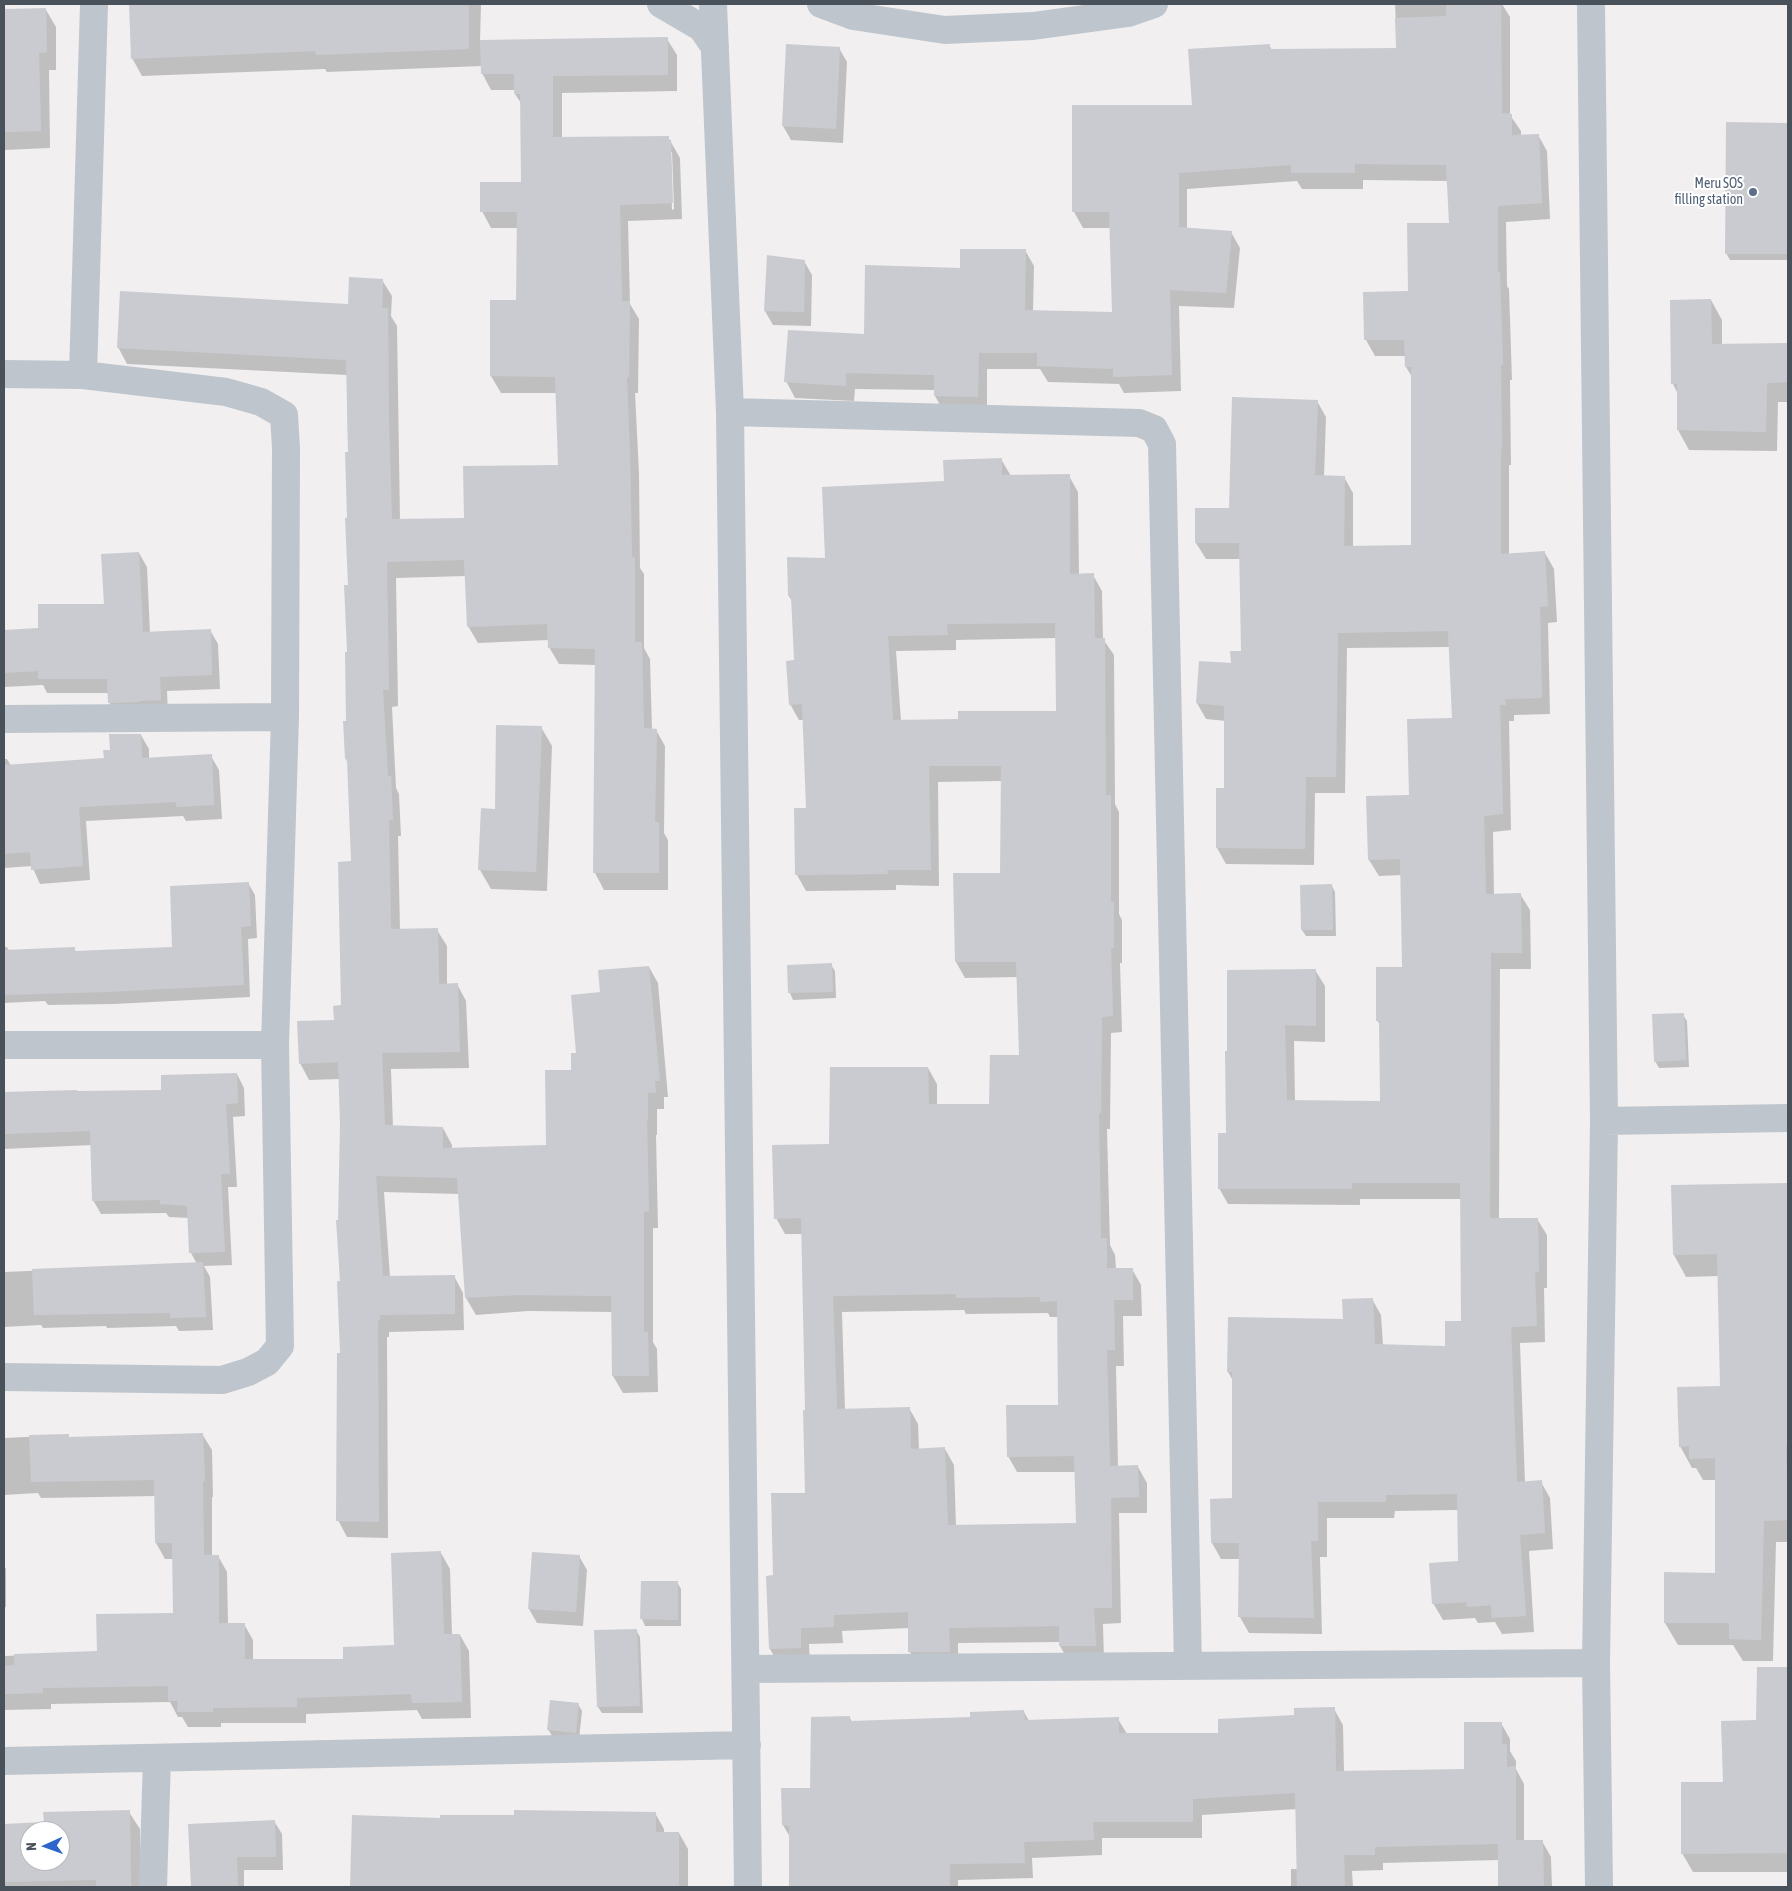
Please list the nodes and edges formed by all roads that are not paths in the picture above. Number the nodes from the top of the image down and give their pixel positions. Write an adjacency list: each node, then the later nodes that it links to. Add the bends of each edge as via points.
1 (94, 4): 9 (street)
2 (661, 4): 7 (street, via 702,28)
3 (713, 4): 7 (street)
4 (821, 4): 5 (street, via 853,16 944,30 1033,26 1128,13)
5 (1154, 4)
6 (1591, 4): 16 (street)
7 (716, 47): 10 (street)
8 (4, 374): 9 (street)
9 (84, 376): 11 (street, via 226,392 261,402 284,415)
10 (730, 412): 19 (street, via 1139,422 1154,429 1162,444); 20 (street)
11 (285, 718): 12 (street); 14 (street)
12 (4, 719)
13 (4, 1045): 14 (street)
14 (276, 1045): 17 (street, via 280,1346 267,1362 222,1380)
15 (1788, 1118): 16 (street)
16 (1604, 1121): 18 (street)
17 (4, 1377)
18 (1596, 1663): 19 (street); 26 (street)
19 (1188, 1665): 20 (street)
20 (747, 1669): 21 (street)
21 (747, 1745): 22 (street); 25 (street)
22 (157, 1758): 23 (street); 24 (street)
23 (4, 1761)
24 (153, 1887)
25 (748, 1887)
26 (1599, 1887)

